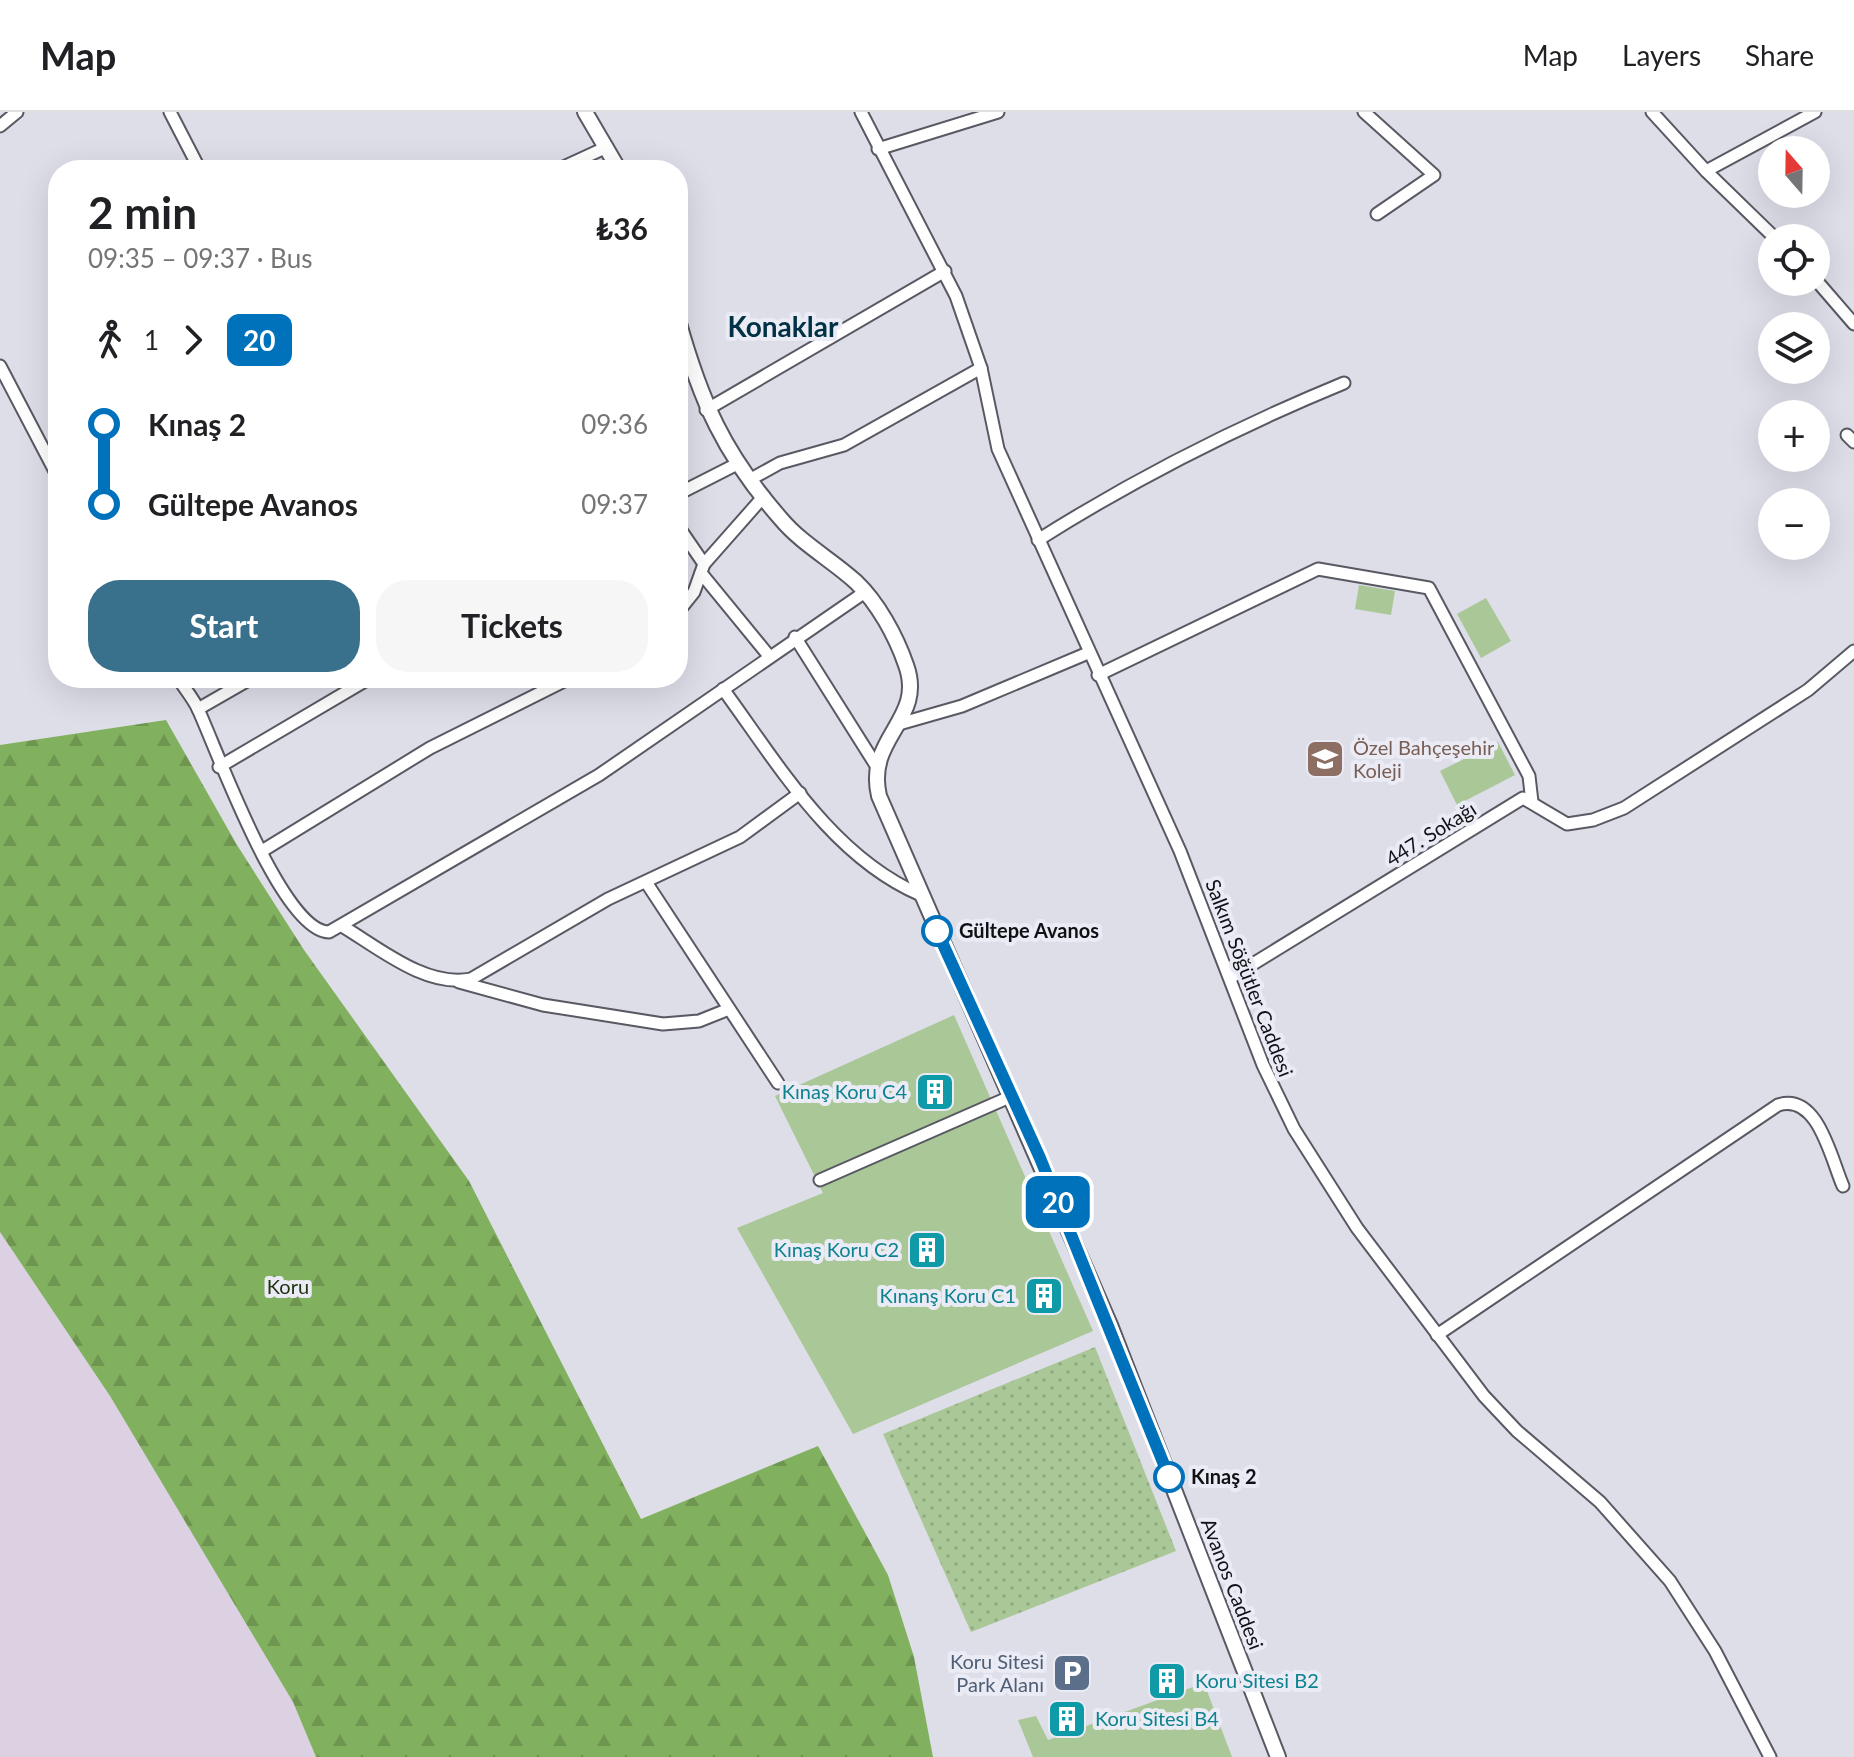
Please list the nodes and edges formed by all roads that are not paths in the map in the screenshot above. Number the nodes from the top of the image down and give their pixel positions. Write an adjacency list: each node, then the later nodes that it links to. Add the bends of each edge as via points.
1 (17, 112): 9 (street)
2 (170, 112): 12 (street)
3 (585, 112): 10 (street)
4 (861, 112): 11 (street, Salkım Söğütler Caddesi)
5 (998, 112): 11 (street)
6 (1364, 112): 16 (street, via 1434,175)
7 (1652, 112): 15 (street)
8 (1815, 112): 15 (street)
9 (0, 126)
10 (607, 147): 13 (street); 14 (street)
11 (878, 149): 18 (street, Salkım Söğütler Caddesi)
12 (195, 160)
13 (579, 160)
14 (614, 160)
15 (1706, 171): 17 (street)
16 (1377, 214)
17 (1761, 224)
18 (945, 271): 23 (street, Salkım Söğütler Caddesi); 25 (street)
19 (1830, 296): 20 (street)
20 (1854, 324)
21 (688, 352): 25 (street)
22 (0, 366): 26 (street)
23 (981, 368): 28 (street, via 844,445 780,463); 31 (street, Salkım Söğütler Caddesi, via 998,449)
24 (1344, 383): 31 (street, via 1189,452)
25 (706, 410): 27 (street)
26 (48, 458)
27 (739, 463): 28 (street); 29 (street)
28 (751, 479): 30 (street)
29 (688, 489)
30 (764, 496): 33 (street); 34 (street, via 781,519)
31 (1038, 540): 38 (street, Salkım Söğütler Caddesi)
32 (688, 544): 33 (street)
33 (702, 568): 35 (street); 39 (street)
34 (865, 592): 36 (street); 47 (street, via 909,674 909,696)
35 (688, 600)
36 (795, 637): 39 (street); 49 (street)
37 (1854, 651): 51 (street, via 1808,690 1624,808 1567,824)
38 (1088, 653): 40 (street, Salkım Söğütler Caddesi); 47 (street, via 962,706)
39 (769, 656): 45 (street)
40 (1098, 675): 51 (street, via 1318,569 1429,588 1529,776); 56 (street, Salkım Söğütler Caddesi, via 1180,851)
41 (184, 688): 46 (street)
42 (235, 688): 46 (street)
43 (353, 688): 48 (street)
44 (550, 688): 52 (street, via 430,748)
45 (723, 689): 50 (street); 55 (street, via 587,783)
46 (198, 709): 48 (street)
47 (899, 724): 49 (street, via 886,740)
48 (219, 767): 52 (street)
49 (877, 767): 54 (street, Avanos Caddesi, via 879,796)
50 (800, 793): 53 (street, via 740,837); 54 (street, via 863,864)
51 (1532, 802): 56 (street, 447. Sokağı, via 1523,798)
52 (262, 851): 55 (street, via 284,894 309,926 323,932)
53 (646, 882): 57 (street, via 480,976); 58 (street)
54 (921, 895): 60 (street, Avanos Caddesi)
55 (342, 926): 57 (street, via 412,968)
56 (1230, 978): 63 (street, Salkım Söğütler Caddesi, via 1294,1129 1357,1228)
57 (454, 981): 58 (street, via 543,1005 663,1024 699,1021)
58 (729, 1009): 59 (street)
59 (778, 1083)
60 (1012, 1096): 61 (street); 64 (street, Avanos Caddesi, via 1110,1325)
61 (820, 1180)
62 (1843, 1186): 63 (street, via 1812,1113 1797,1104 1778,1105)
63 (1437, 1335): 65 (street, Salkım Söğütler Caddesi, via 1500,1414 1600,1502 1646,1551 1704,1631)
64 (1278, 1757)
65 (1770, 1757)

